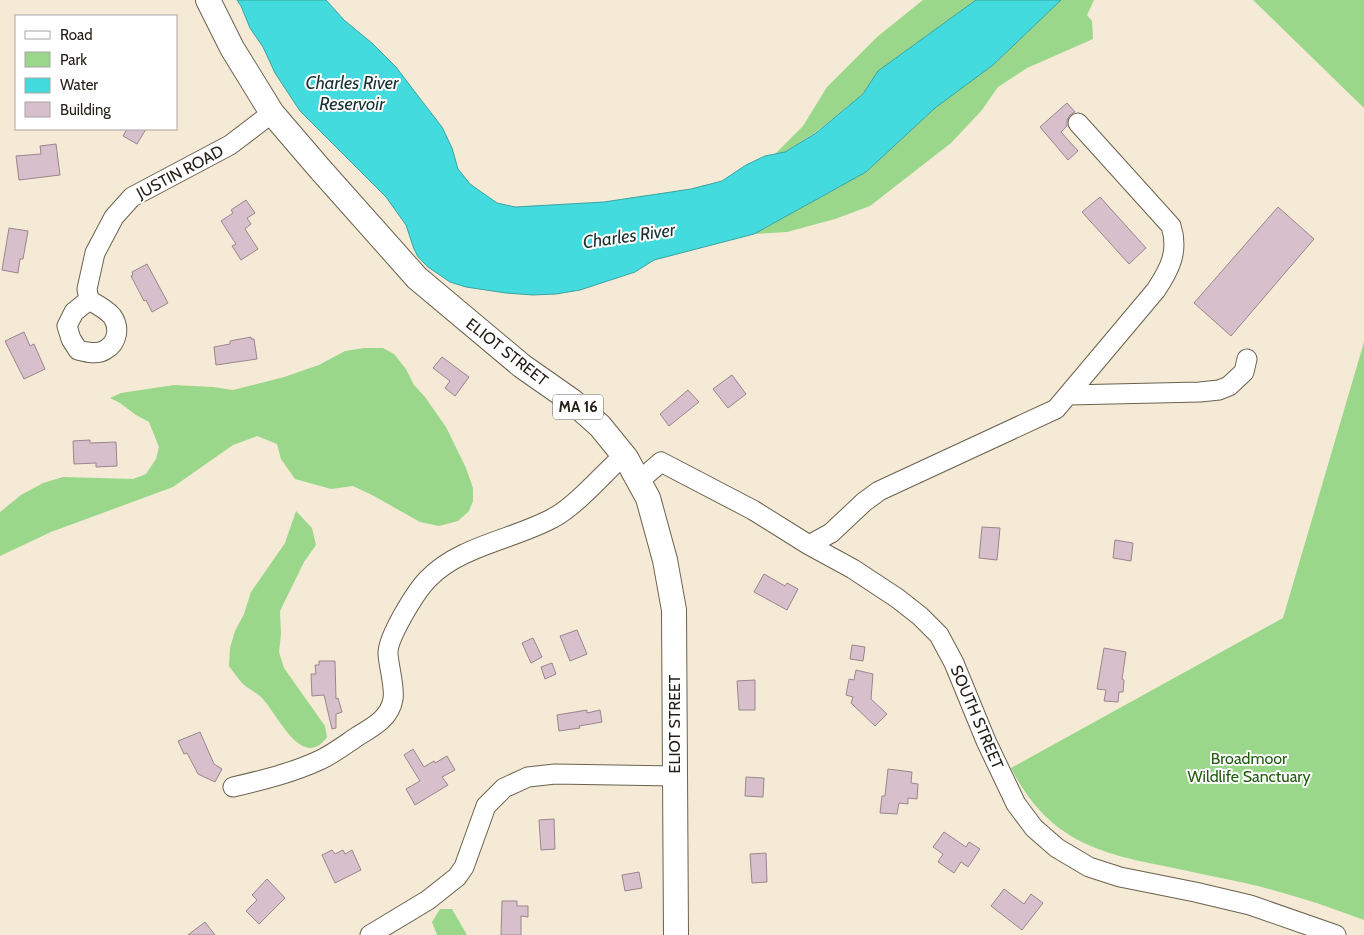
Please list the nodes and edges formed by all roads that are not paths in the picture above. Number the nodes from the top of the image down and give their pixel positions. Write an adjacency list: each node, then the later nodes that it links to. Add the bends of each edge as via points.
1 (208, 0): 2 (main road, ELIOT STREET / MA 16, via 232,48)
2 (272, 113): 4 (street, JUSTIN ROAD, via 230,145 132,197 114,217 95,253 87,289); 7 (main road, ELIOT STREET / MA 16, via 418,278 522,366 572,401 600,426)
3 (1078, 123): 6 (street, via 1171,226 1176,239 1167,274 1156,290)
4 (89, 300)
5 (1247, 359): 6 (street, via 1244,372 1229,386 1219,390)
6 (1068, 395): 9 (street, via 1056,409 879,491 831,533)
7 (624, 455): 8 (main road, ELIOT STREET / MA 16); 11 (street, via 554,518 467,553 428,578 392,637 388,652 394,698 390,710 380,722 321,760 275,777)
8 (639, 482): 9 (street, SOUTH STREET, via 662,462 753,510); 10 (main road, ELIOT STREET / MA 16, via 648,498 674,610)
9 (809, 545): 14 (street, SOUTH STREET, via 897,598 939,635 1016,804 1034,828 1057,848 1089,867 1120,877 1250,905)
10 (674, 776): 12 (street, via 554,774 528,777 504,788 486,806 464,867 457,877 428,900); 13 (main road, ELIOT STREET / MA 16)
11 (233, 787)
12 (370, 935)
13 (676, 935)
14 (1336, 935)

